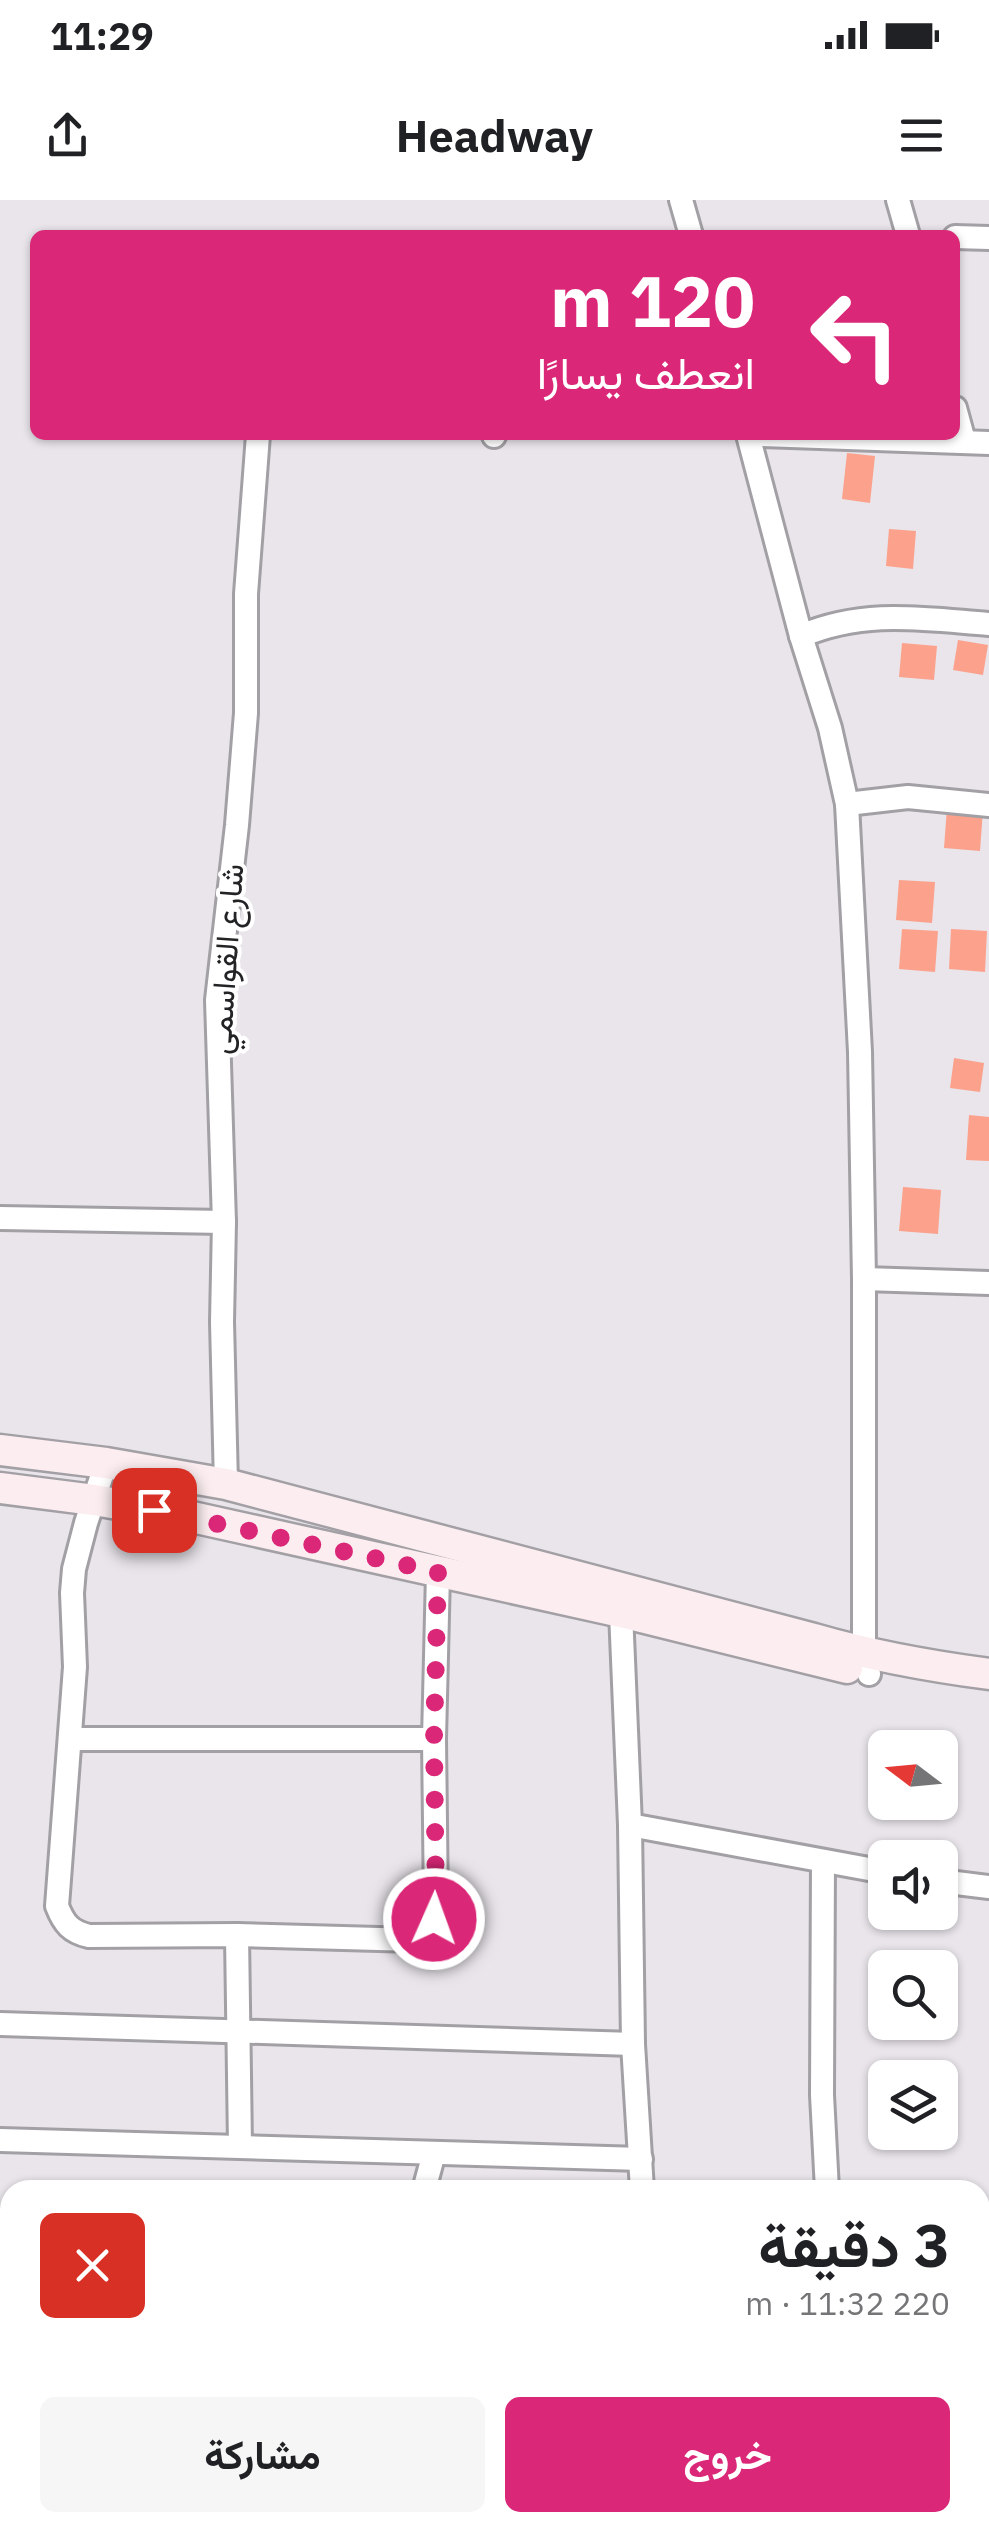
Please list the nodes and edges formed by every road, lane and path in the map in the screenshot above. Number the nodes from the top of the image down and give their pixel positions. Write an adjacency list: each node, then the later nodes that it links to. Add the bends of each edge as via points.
1 (681, 200): 3 (street)
2 (898, 200): 4 (street)
3 (690, 230)
4 (907, 230)
5 (960, 236): 6 (street)
6 (989, 238)
7 (960, 426): 11 (street)
8 (258, 440): 18 (street, شارع القواسمي, via 246,594 246,713 217,1000)
9 (749, 440): 14 (street)
10 (930, 440): 11 (street)
11 (964, 441): 12 (street)
12 (989, 443)
13 (989, 624): 14 (street, via 851,620)
14 (801, 636): 15 (street)
15 (847, 804): 16 (street, via 908,798); 19 (street)
16 (989, 805)
17 (0, 1218): 18 (street)
18 (224, 1222): 23 (street, شارع القواسمي)
19 (864, 1280): 20 (street); 30 (street)
20 (989, 1283)
21 (0, 1450): 22 (main road)
22 (106, 1463): 23 (main road); 25 (street)
23 (226, 1484): 26 (main road)
24 (0, 1488): 25 (main road)
25 (94, 1500): 27 (main road); 33 (street, via 72,1593)
26 (375, 1525): 27 (main road); 30 (main road, via 796,1634)
27 (368, 1556): 28 (main road)
28 (438, 1572): 29 (main road); 34 (street)
29 (622, 1612): 30 (main road); 35 (street)
30 (867, 1664): 31 (main road); 32 (main road)
31 (989, 1674)
32 (989, 1685)
33 (70, 1739): 34 (street); 40 (street, via 58,1906 70,1930 89,1936)
34 (434, 1739): 40 (street, via 436,1907 424,1936)
35 (630, 1825): 36 (street); 43 (street)
36 (822, 1861): 37 (street); 50 (street)
37 (868, 1869)
38 (958, 1883): 39 (street)
39 (989, 1887)
40 (237, 1935): 42 (street)
41 (0, 2024): 42 (street)
42 (238, 2029): 43 (street); 45 (street)
43 (633, 2044): 47 (street)
44 (0, 2140): 45 (street)
45 (240, 2146): 46 (street)
46 (434, 2153): 47 (street); 48 (street)
47 (640, 2159): 49 (street)
48 (427, 2180)
49 (641, 2180)
50 (826, 2180)

